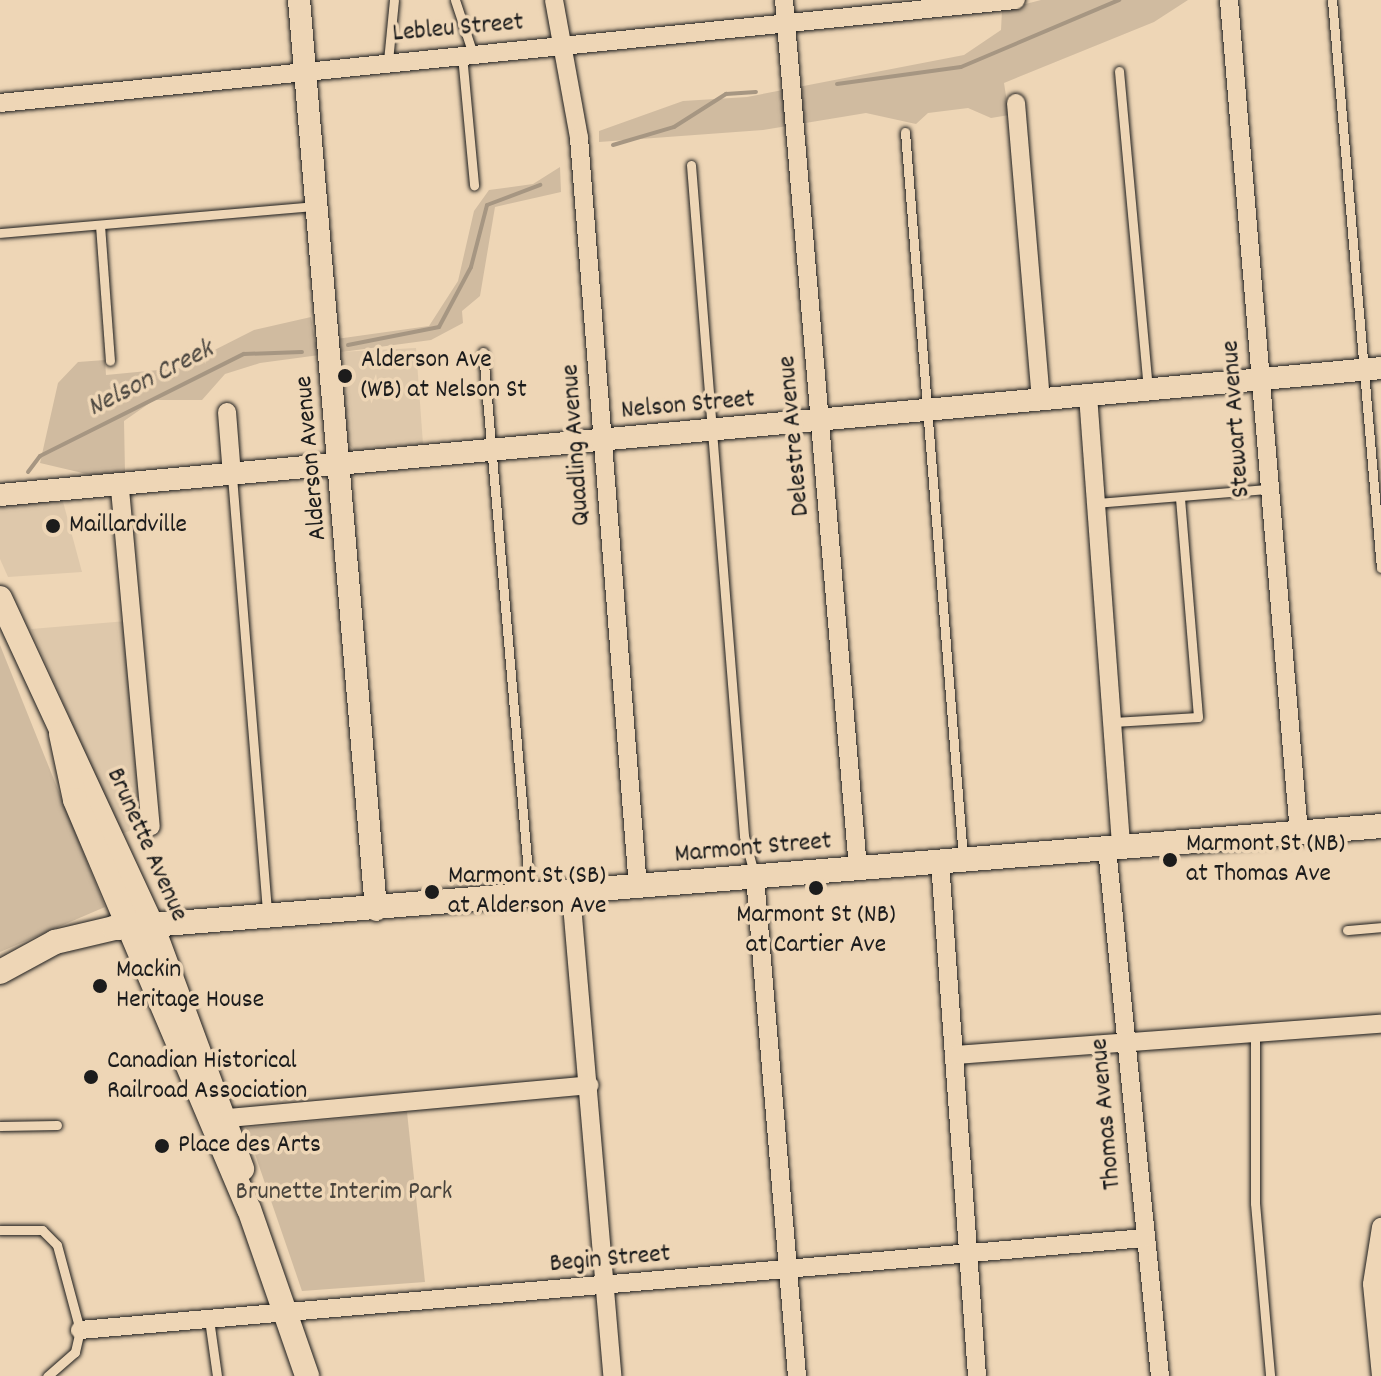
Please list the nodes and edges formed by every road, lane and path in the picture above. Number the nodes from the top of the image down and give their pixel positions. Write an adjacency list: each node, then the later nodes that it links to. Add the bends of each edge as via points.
1 (299, 0): 15 (street, Alderson Avenue)
2 (394, 0): 13 (lane)
3 (455, 0): 12 (lane)
4 (554, 0): 11 (street, Quadling Avenue)
5 (784, 0): 10 (street, Delestre Avenue)
6 (1016, 0): 9 (street, Lebleu Street)
7 (1229, 0): 27 (street, Stewart Avenue)
8 (1332, 0): 26 (lane)
9 (912, 5): 10 (street, Lebleu Street)
10 (786, 20): 11 (street, Lebleu Street); 33 (street, Delestre Avenue)
11 (563, 46): 12 (street, Lebleu Street); 35 (street, Quadling Avenue, via 579,138)
12 (468, 55): 13 (street, Lebleu Street); 20 (lane)
13 (388, 61): 15 (street, Lebleu Street)
14 (1119, 71): 28 (lane)
15 (305, 72): 16 (street, Lebleu Street); 21 (street, Alderson Avenue)
16 (0, 103)
17 (1016, 103): 30 (street)
18 (905, 132): 32 (lane)
19 (691, 165): 34 (lane)
20 (474, 185)
21 (317, 206): 22 (lane); 37 (street, Alderson Avenue)
22 (100, 225): 23 (lane); 25 (lane)
23 (0, 233)
24 (483, 352): 36 (lane)
25 (110, 361)
26 (1373, 369): 27 (street, Nelson Street); 44 (lane)
27 (1260, 379): 28 (street, Nelson Street); 40 (street, Stewart Avenue)
28 (1148, 389): 29 (street, Nelson Street)
29 (1088, 395): 30 (street, Nelson Street); 43 (street, Thomas Avenue)
30 (1041, 399): 32 (street, Nelson Street)
31 (227, 412): 38 (street)
32 (927, 412): 33 (street, Nelson Street); 51 (lane)
33 (820, 422): 34 (street, Nelson Street); 52 (street, Delestre Avenue)
34 (710, 433): 35 (street, Nelson Street); 53 (lane, via 744,836)
35 (603, 441): 36 (street, Nelson Street); 54 (street, Quadling Avenue)
36 (493, 452): 37 (street, Nelson Street); 56 (lane)
37 (341, 467): 38 (street, Nelson Street); 57 (street, Alderson Avenue)
38 (232, 476): 39 (street, Nelson Street); 58 (lane)
39 (120, 489): 41 (street, Nelson Street); 48 (street)
40 (1268, 489): 42 (lane); 49 (street, Stewart Avenue)
41 (0, 495)
42 (1180, 498): 43 (lane); 46 (lane, via 1198,717)
43 (1096, 503): 46 (street, Thomas Avenue)
44 (1381, 568)
45 (0, 598): 60 (main road, Brunette Avenue, via 61,734 75,800)
46 (1113, 722): 50 (street, Thomas Avenue)
47 (1381, 826): 49 (main road, Marmont Street)
48 (151, 827)
49 (1299, 833): 50 (main road, Marmont Street)
50 (1114, 847): 51 (main road, Marmont Street); 65 (street, Thomas Avenue)
51 (952, 861): 52 (main road, Marmont Street); 66 (street)
52 (858, 868): 53 (main road, Marmont Street)
53 (755, 877): 54 (main road, Marmont Street); 76 (street)
54 (638, 887): 55 (main road, Marmont Street)
55 (571, 893): 56 (main road, Marmont Street); 67 (street)
56 (530, 897): 57 (main road, Marmont Street)
57 (376, 910): 58 (main road, Marmont Street)
58 (268, 921): 60 (main road, Marmont Street)
59 (1381, 927): 61 (lane)
60 (141, 928): 62 (main road, Marmont Street, via 71,937); 68 (main road, Brunette Avenue); 71 (main road, Brunette Avenue)
61 (1347, 930)
62 (0, 972)
63 (1381, 1024): 64 (street)
64 (1255, 1030): 65 (street); 88 (lane, via 1255,1203)
65 (1127, 1041): 66 (street); 74 (street, Thomas Avenue)
66 (954, 1055): 75 (street)
67 (589, 1085): 68 (street); 77 (street)
68 (229, 1118): 71 (main road, Brunette Avenue)
69 (57, 1125): 70 (lane)
70 (0, 1126)
71 (249, 1209): 78 (main road, Brunette Avenue)
72 (1381, 1227): 89 (street, via 1372,1284)
73 (0, 1230): 80 (lane, via 42,1230 57,1245)
74 (1145, 1238): 75 (street, Begin Street); 87 (street, Thomas Avenue)
75 (969, 1254): 76 (street, Begin Street); 86 (street)
76 (788, 1270): 77 (street, Begin Street); 85 (street)
77 (604, 1287): 78 (street, Begin Street); 84 (street)
78 (286, 1313): 79 (street, Begin Street); 83 (main road, Brunette Avenue)
79 (209, 1319): 80 (street, Begin Street); 82 (lane)
80 (80, 1330): 81 (lane, via 75,1352)
81 (47, 1376)
82 (217, 1376)
83 (307, 1376)
84 (612, 1376)
85 (797, 1376)
86 (977, 1376)
87 (1160, 1376)
88 (1270, 1376)
89 (1381, 1376)

